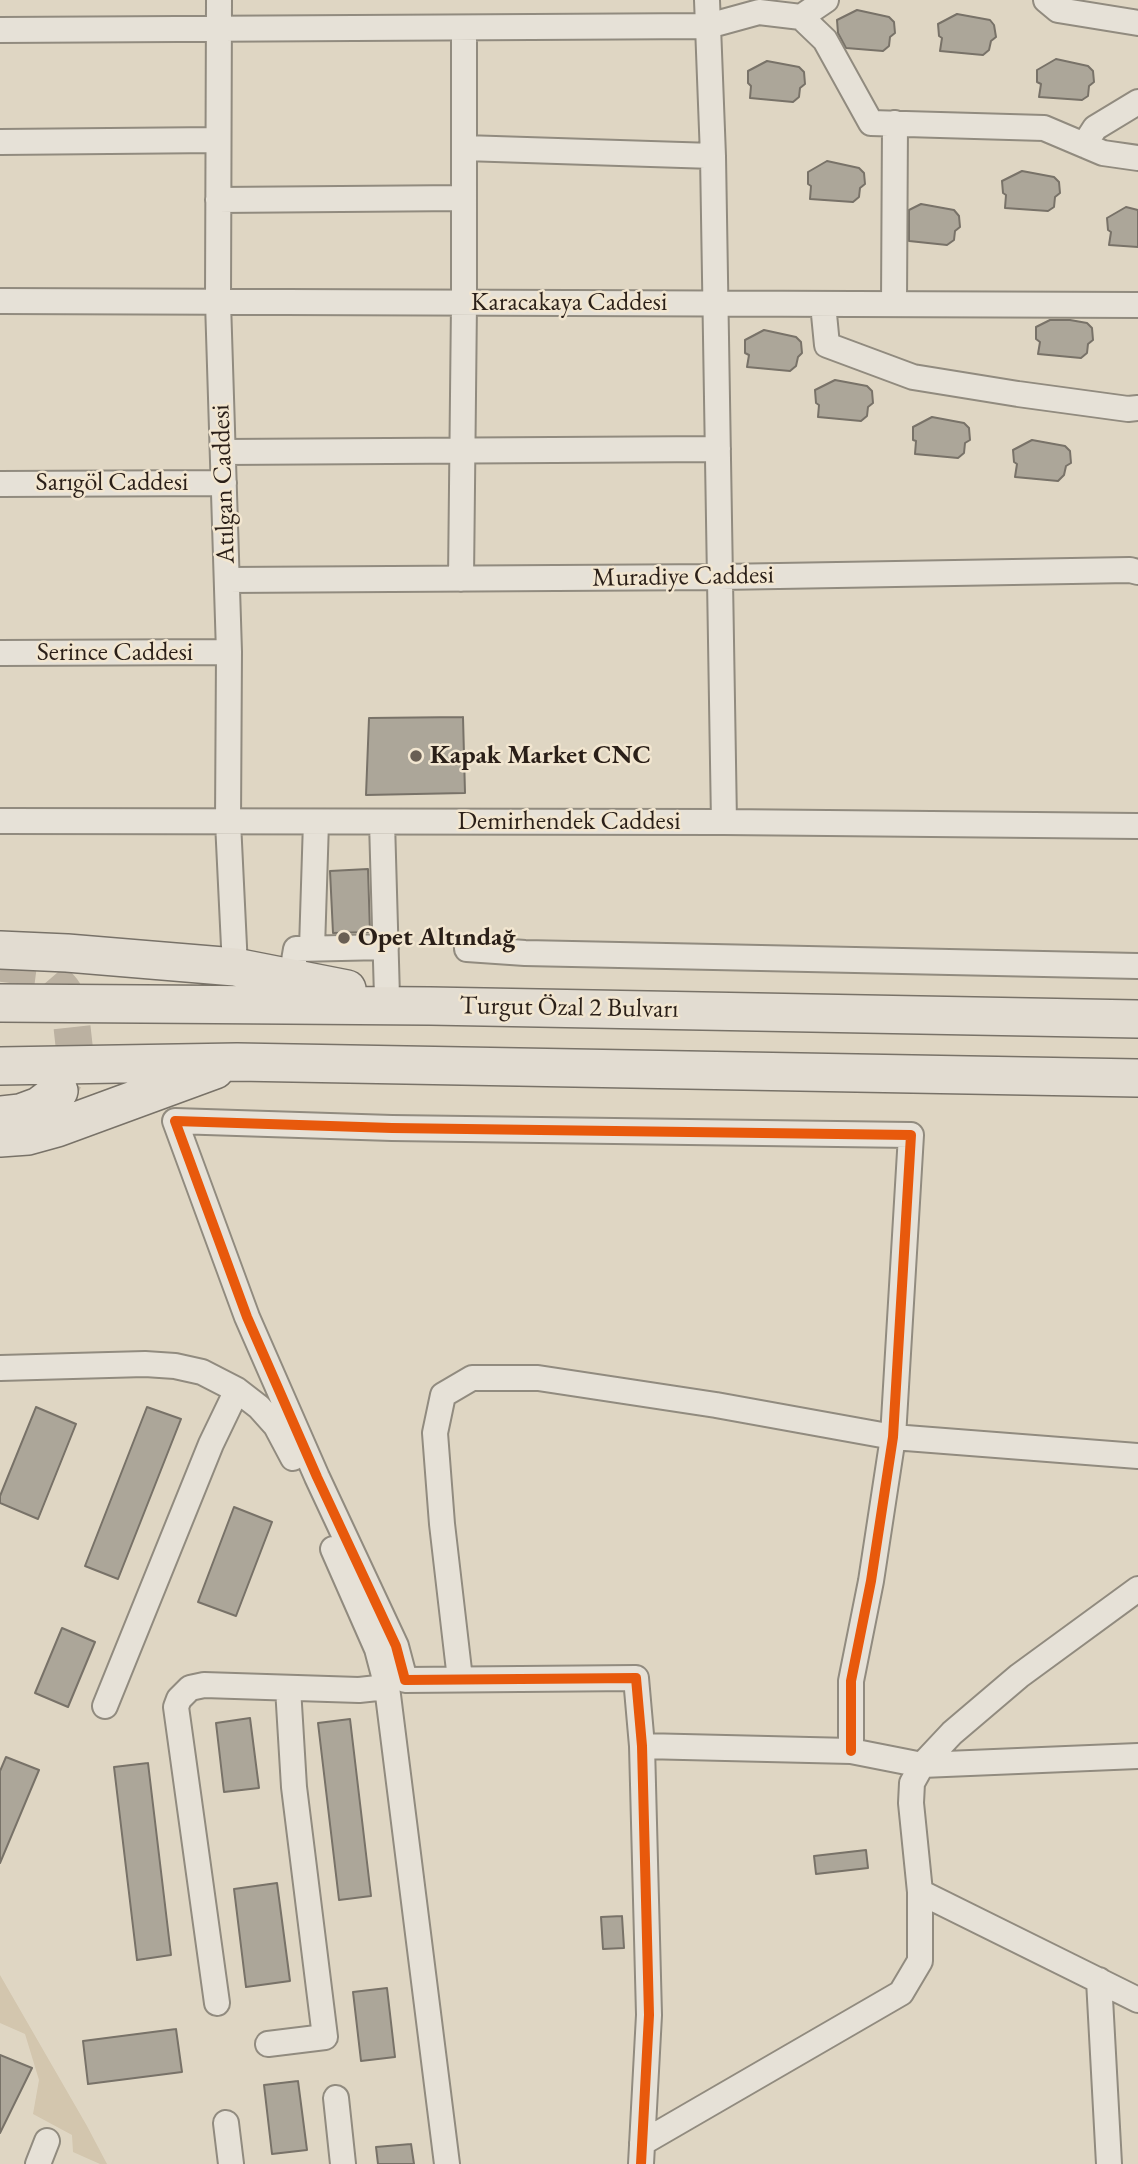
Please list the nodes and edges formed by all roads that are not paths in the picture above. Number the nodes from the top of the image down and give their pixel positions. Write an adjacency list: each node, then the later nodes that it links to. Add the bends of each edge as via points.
1 (219, 0): 9 (street, Atılgan Caddesi)
2 (707, 0): 7 (street)
3 (827, 0): 5 (street)
4 (1046, 0): 6 (street, via 1058,10)
5 (801, 17): 7 (street, via 760,12); 12 (street, via 825,40 871,123)
6 (1138, 23)
7 (708, 26): 8 (street); 17 (street)
8 (464, 28): 9 (street); 16 (street)
9 (218, 29): 10 (street); 13 (street, Atılgan Caddesi)
10 (0, 30)
11 (1138, 102): 15 (street, via 1095,128)
12 (895, 123): 15 (street, via 1044,128); 26 (street)
13 (218, 140): 14 (street); 20 (street, Atılgan Caddesi)
14 (0, 142)
15 (1084, 145): 18 (street, via 1102,153)
16 (464, 148): 17 (street); 19 (street)
17 (713, 156): 24 (street)
18 (1138, 158)
19 (464, 198): 20 (street); 23 (street)
20 (218, 200): 22 (street, Atılgan Caddesi)
21 (0, 301): 22 (street, Karacakaya Caddesi)
22 (218, 302): 23 (street, Karacakaya Caddesi); 31 (street, Atılgan Caddesi)
23 (464, 303): 24 (street, Karacakaya Caddesi); 30 (street)
24 (715, 303): 25 (street, Karacakaya Caddesi); 29 (street)
25 (823, 304): 26 (street, Karacakaya Caddesi); 28 (street, via 827,345 913,377)
26 (894, 304): 27 (street, Karacakaya Caddesi)
27 (1138, 305)
28 (1138, 408)
29 (718, 449): 30 (street); 35 (street)
30 (463, 450): 31 (street); 36 (street)
31 (223, 452): 32 (street, Atılgan Caddesi)
32 (224, 483): 33 (street, Sarıgöl Caddesi); 37 (street, Atılgan Caddesi)
33 (0, 484)
34 (1138, 572): 35 (street, Muradiye Caddesi)
35 (720, 577): 36 (street, Muradiye Caddesi); 44 (street)
36 (461, 579): 37 (street, Muradiye Caddesi)
37 (227, 580): 39 (street, Atılgan Caddesi)
38 (0, 653): 39 (street, Serince Caddesi)
39 (229, 653): 41 (street, Atılgan Caddesi)
40 (0, 821): 41 (street, Demirhendek Caddesi)
41 (228, 822): 42 (street, Demirhendek Caddesi); 51 (street, Atılgan Caddesi)
42 (316, 822): 43 (street, Demirhendek Caddesi); 47 (street)
43 (382, 822): 44 (street, Demirhendek Caddesi); 46 (street)
44 (724, 822): 45 (street, Demirhendek Caddesi)
45 (1138, 826)
46 (386, 947): 47 (street); 53 (street)
47 (312, 948): 52 (street, via 296,949)
48 (467, 949): 50 (street)
49 (0, 950): 51 (highway)
50 (1138, 966)
51 (235, 967): 52 (highway)
52 (291, 978): 53 (highway)
53 (387, 997): 55 (highway)
54 (0, 1003): 55 (highway, Turgut Özal 2 Bulvarı)
55 (430, 1006): 56 (highway, Turgut Özal 2 Bulvarı)
56 (1138, 1019)
57 (237, 1062): 58 (highway); 59 (highway); 62 (highway, via 57,1129)
58 (0, 1066)
59 (1138, 1078)
60 (59, 1091): 61 (highway, via 39,1106)
61 (0, 1115)
62 (0, 1138)
63 (0, 1368): 64 (street, via 175,1366 202,1372)
64 (237, 1390): 69 (street, via 259,1406 289,1447 377,1649); 71 (street)
65 (893, 1437): 66 (street); 68 (street, via 538,1378 472,1378 443,1395 435,1433); 68 (street, via 911,1135 175,1121 247,1318 396,1646 405,1680); 73 (street, via 851,1681)
66 (1138, 1456)
67 (1138, 1588): 75 (street, via 1019,1676 952,1732)
68 (460, 1679): 72 (street, via 636,1678)
69 (387, 1687): 70 (street); 86 (street)
70 (288, 1688): 79 (street, via 197,1686 184,1693 176,1707); 80 (street, via 294,1787 325,2037)
71 (105, 1706)
72 (642, 1746): 73 (street); 83 (street, via 649,2015)
73 (851, 1751): 75 (street)
74 (1138, 1756): 75 (street)
75 (922, 1765): 76 (street, via 912,1783 911,1803)
76 (920, 1892): 77 (street); 83 (street, via 920,1961 901,1993)
77 (1099, 1980): 78 (street); 87 (street)
78 (1138, 2000)
79 (218, 2003)
80 (268, 2044)
81 (336, 2098): 85 (street)
82 (226, 2123): 84 (street)
83 (642, 2153)
84 (232, 2164)
85 (343, 2164)
86 (447, 2164)
87 (1110, 2164)

